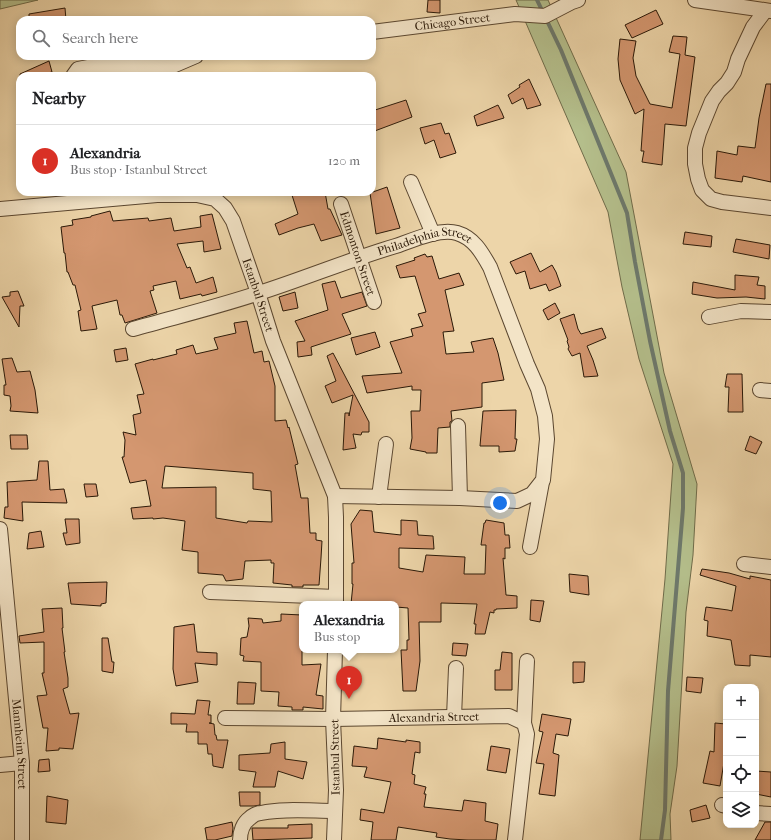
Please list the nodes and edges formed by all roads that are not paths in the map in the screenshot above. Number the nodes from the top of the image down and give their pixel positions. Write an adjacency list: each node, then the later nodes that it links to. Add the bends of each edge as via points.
1 (578, 0): 4 (street, Chicago Street, via 545,16 515,14)
2 (695, 0): 3 (street)
3 (768, 11): 12 (street, via 752,27 734,72 712,101 699,133 695,148 695,164 702,190 712,199)
4 (376, 31)
5 (187, 60): 6 (street, via 175,65 99,65 78,69)
6 (76, 72)
7 (411, 182): 14 (street)
8 (114, 196): 10 (street, Istanbul Street)
9 (202, 196): 16 (street, Istanbul Street, via 215,199 226,208)
10 (71, 197): 13 (street, Istanbul Street)
11 (341, 204): 15 (street, Edmonton Street)
12 (771, 208)
13 (0, 209)
14 (433, 234): 15 (street, Philadelphia Street); 23 (street, Philadelphia Street, via 457,233 472,240 490,266 538,389 545,416 547,439)
15 (359, 257): 16 (street, Philadelphia Street); 17 (street, Edmonton Street)
16 (258, 293): 20 (street, Philadelphia Street); 24 (street, Istanbul Street, via 273,342)
17 (374, 302)
18 (771, 312): 19 (street, via 741,311)
19 (709, 317)
20 (133, 329)
21 (458, 426): 26 (street)
22 (386, 444): 25 (street)
23 (543, 480): 26 (street, via 532,494 517,501); 28 (street, Philadelphia Street)
24 (335, 496): 25 (street); 32 (street, Istanbul Street)
25 (379, 497): 26 (street)
26 (460, 498)
27 (0, 528): 33 (street, Mannheim Street)
28 (530, 547)
29 (744, 564): 30 (street)
30 (771, 566)
31 (210, 592): 32 (street)
32 (336, 600)
33 (6, 647): 41 (street, Mannheim Street)
34 (335, 653): 39 (street, Istanbul Street)
35 (527, 661): 40 (street)
36 (456, 668): 37 (street)
37 (454, 717): 39 (street, Alexandria Street); 40 (street, Alexandria Street, via 509,716)
38 (225, 718): 39 (street, Alexandria Street)
39 (333, 719): 43 (street, Istanbul Street)
40 (524, 723): 49 (street, via 526,734)
41 (22, 763): 42 (street); 46 (street, Mannheim Street)
42 (0, 765)
43 (335, 811): 47 (street, via 259,813 244,824); 48 (street, Istanbul Street)
44 (759, 813): 45 (street)
45 (771, 814)
46 (22, 840)
47 (240, 840)
48 (334, 840)
49 (515, 840)

